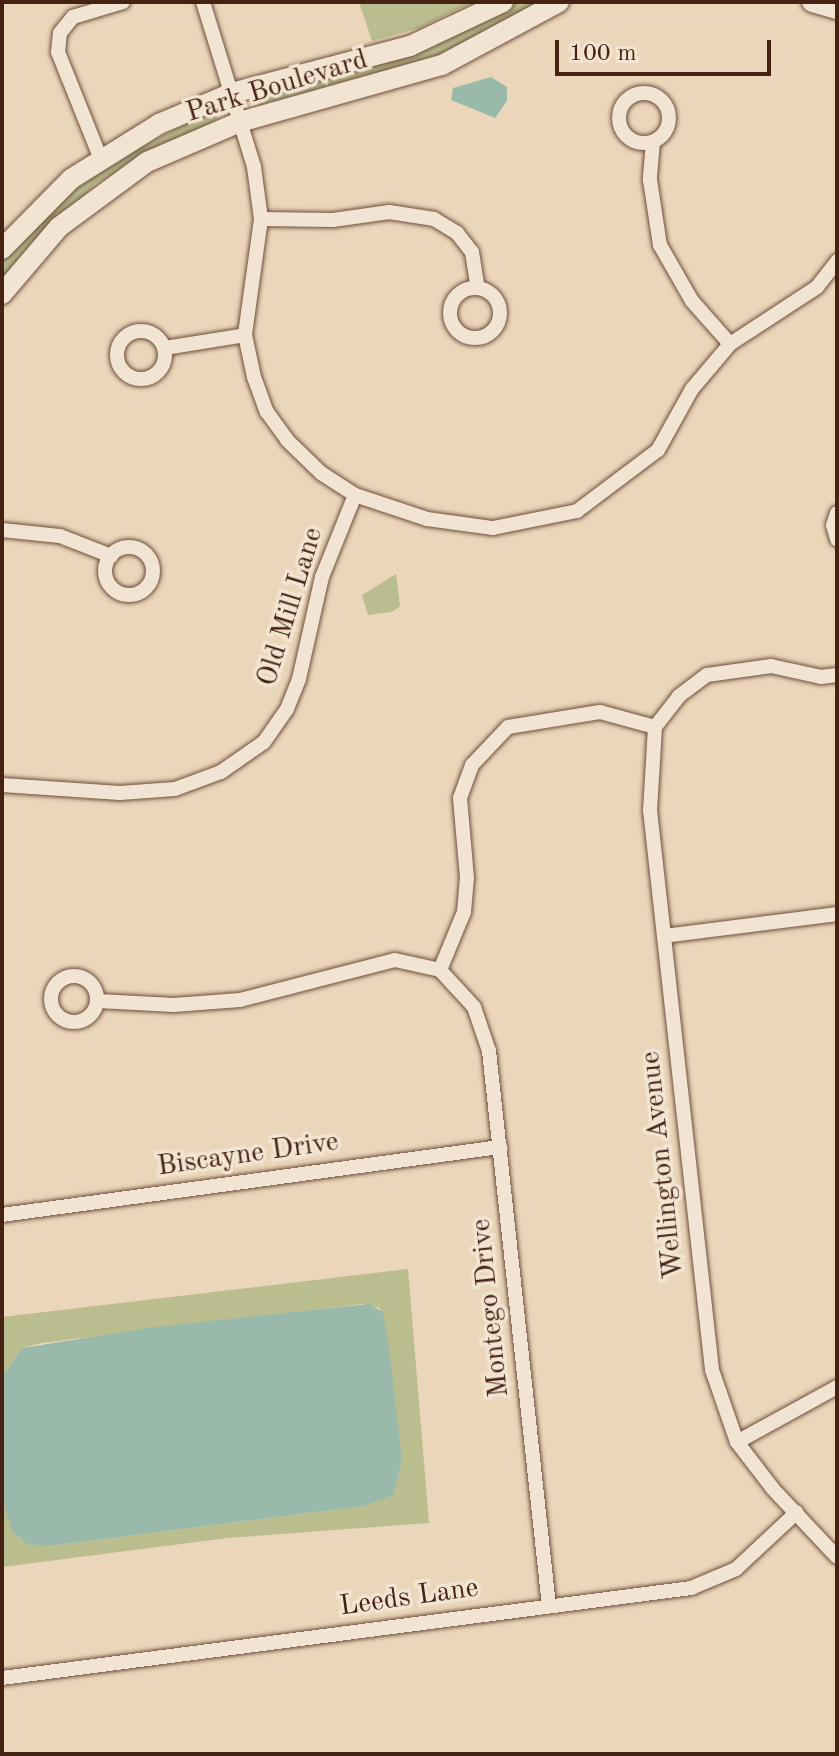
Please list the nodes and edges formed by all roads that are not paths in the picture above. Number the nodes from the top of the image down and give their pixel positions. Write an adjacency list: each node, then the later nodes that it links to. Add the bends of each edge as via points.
1 (123, 2): 10 (street, via 73,17 60,33 58,52)
2 (203, 2): 7 (street)
3 (503, 2): 7 (street, Park Boulevard, via 410,46)
4 (559, 2): 8 (street, Park Boulevard, via 428,70)
5 (812, 2): 6 (street)
6 (837, 9)
7 (232, 93): 8 (street); 10 (street, Park Boulevard, via 169,119)
8 (240, 122): 11 (street, via 254,167); 15 (street, Park Boulevard, via 193,139 111,184 59,227)
9 (653, 142): 17 (street, via 650,180 660,245 692,301)
10 (100, 157): 12 (street, Park Boulevard, via 38,209)
11 (261, 219): 14 (street, via 333,220 389,212 434,219 457,233 472,252); 16 (street)
12 (2, 249)
13 (837, 261): 17 (street, via 817,287)
14 (478, 288)
15 (2, 294)
16 (245, 335): 18 (street); 19 (street, via 267,412 321,473)
17 (730, 344): 19 (street, via 692,389 658,450 577,511 493,528 443,523)
18 (165, 348)
19 (355, 495): 26 (street, Old Mill Lane, via 322,577 299,679 287,709 264,742 221,772 175,789 120,793)
20 (837, 513): 22 (street)
21 (2, 530): 23 (street, via 60,536)
22 (837, 539)
23 (111, 556)
24 (837, 675): 25 (street, via 756,666 707,675 679,696)
25 (655, 727): 28 (street, Wellington Avenue, via 648,780); 29 (street, via 600,712 563,715 508,727 488,745 472,765 460,798 467,878 464,912)
26 (2, 785)
27 (837, 914): 28 (street)
28 (664, 936): 34 (street, Wellington Avenue, via 709,1351 717,1392)
29 (440, 970): 30 (street, via 395,960 240,1000 174,1005); 31 (street, Montego Drive, via 474,1007 489,1051)
30 (98, 1001)
31 (500, 1147): 32 (street, Biscayne Drive); 37 (street, Montego Drive)
32 (2, 1215)
33 (837, 1387): 34 (street)
34 (737, 1442): 35 (street, Wellington Avenue)
35 (797, 1512): 36 (street, Wellington Avenue); 37 (street, Leeds Lane, via 753,1556 714,1582)
36 (837, 1557)
37 (549, 1606): 38 (street, Leeds Lane)
38 (2, 1678)

